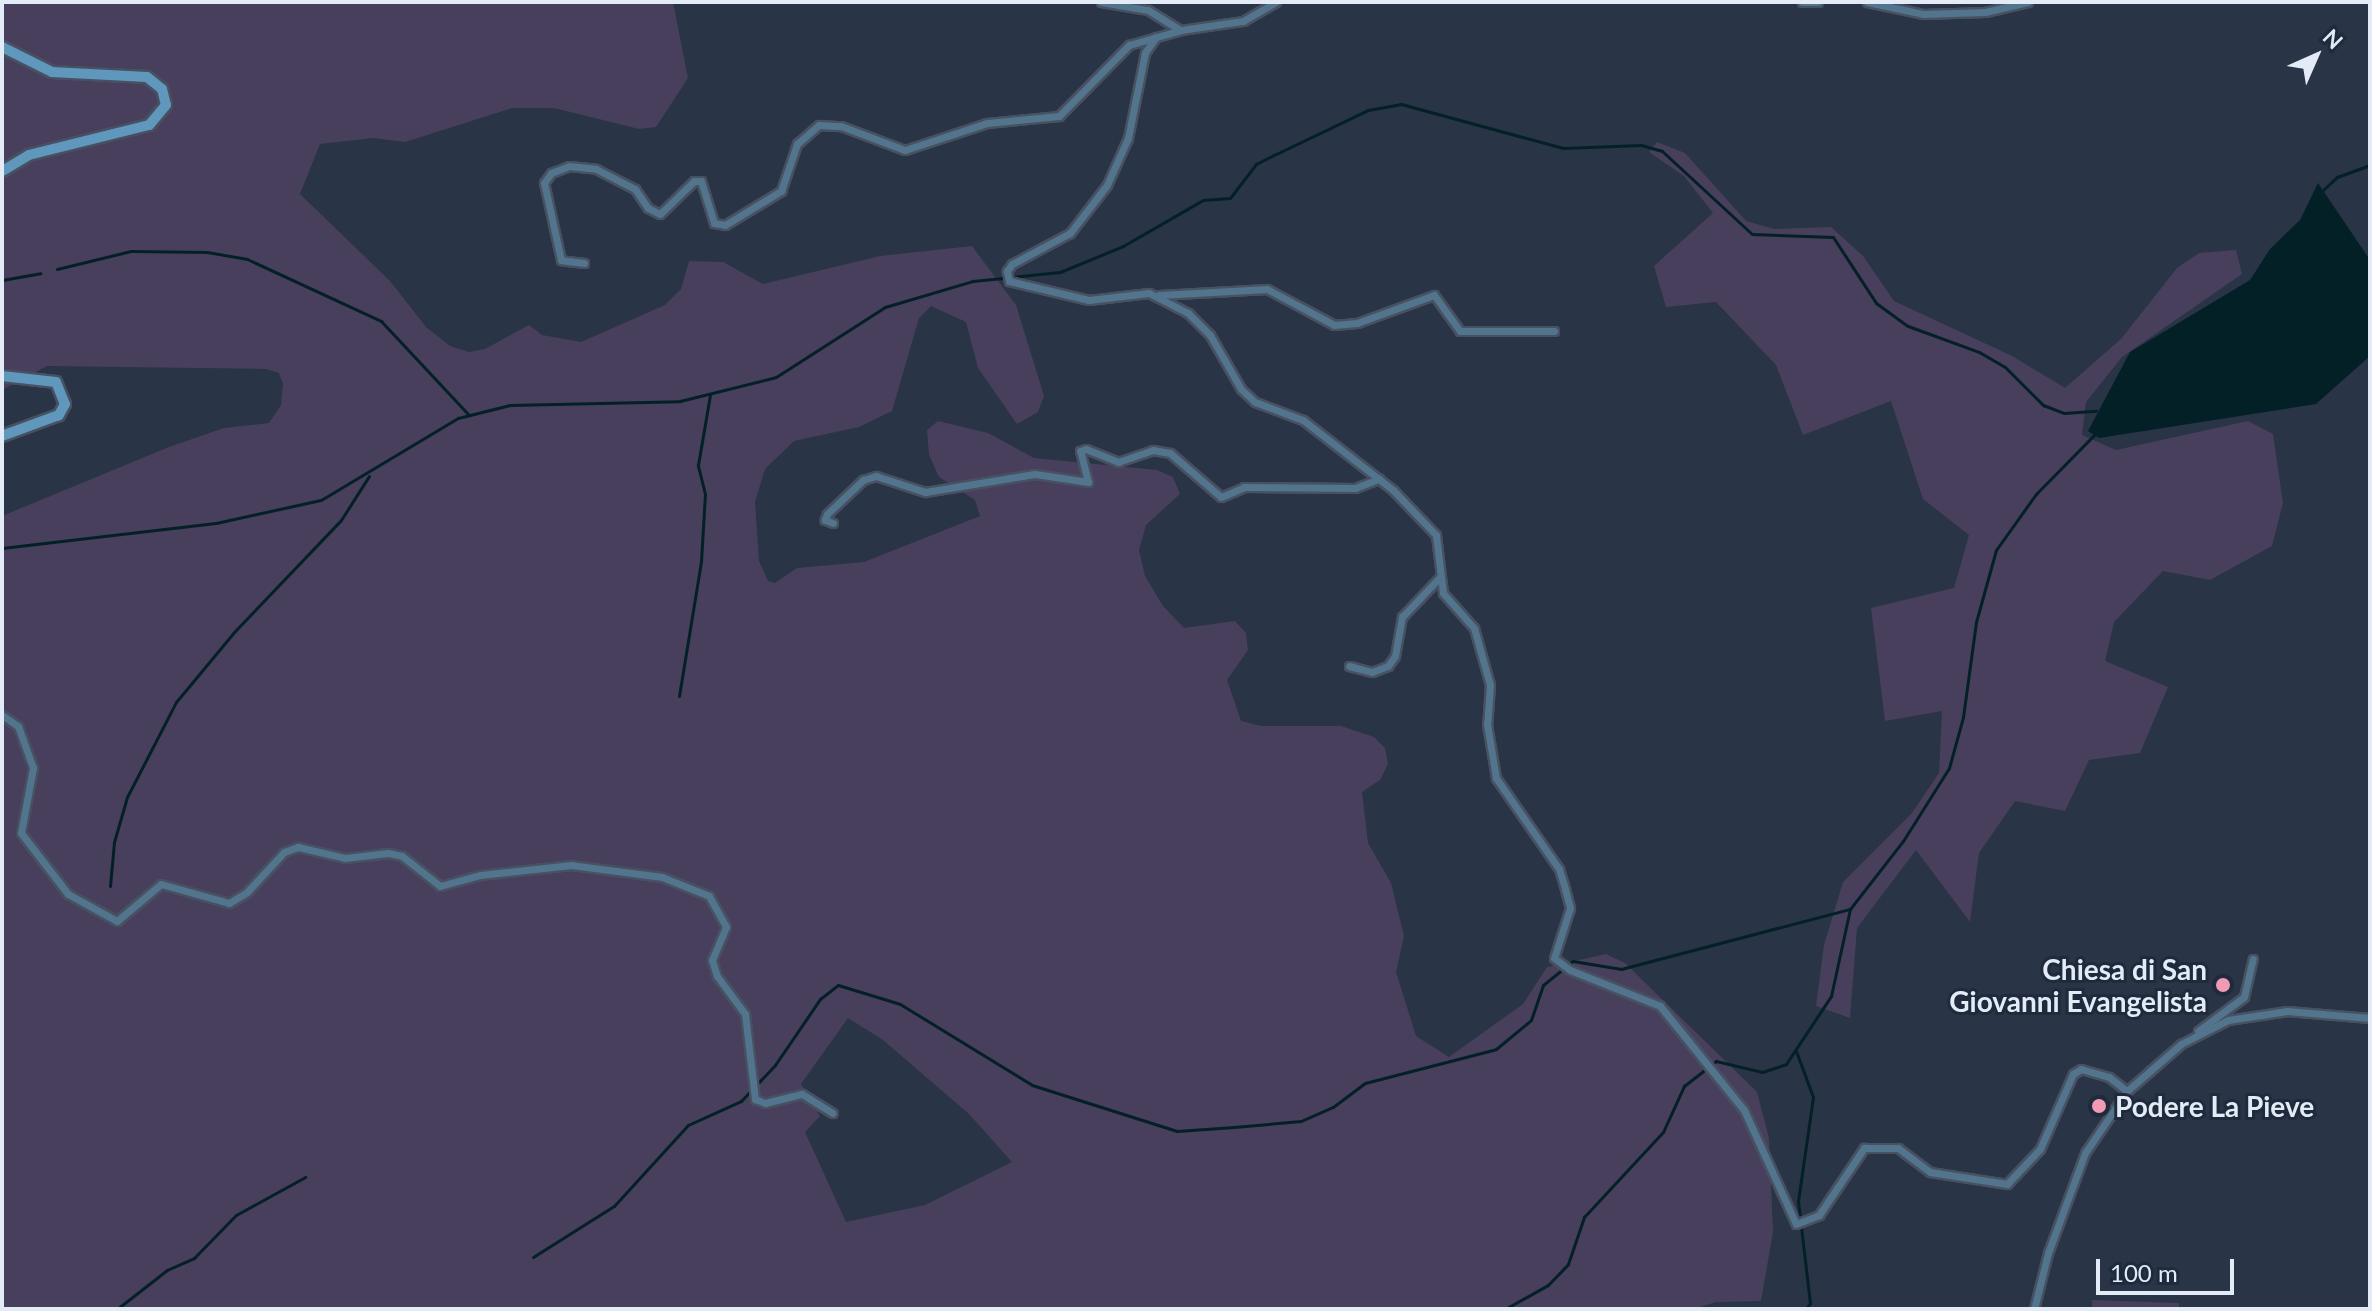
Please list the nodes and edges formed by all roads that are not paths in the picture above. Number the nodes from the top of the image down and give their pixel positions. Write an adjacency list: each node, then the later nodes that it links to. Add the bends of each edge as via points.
1 (1101, 2): 7 (street, via 1148,10)
2 (1276, 2): 7 (street, via 1243,21)
3 (1802, 2): 4 (street)
4 (1818, 2)
5 (1867, 2): 6 (street, via 1923,14 1985,12)
6 (2028, 2)
7 (1181, 30): 8 (street)
8 (1156, 37): 11 (street, via 1129,45 1059,116 987,123 905,150 841,126 819,125 797,144 781,191 725,225 714,223 701,181 694,181 660,214 648,208 629,184 596,169 569,166 551,173 544,183 561,260); 12 (street, via 1145,53 1128,138 1107,185 1070,233 1018,258 1007,271 1009,281 1018,286 1089,300)
9 (2, 47): 10 (main road, via 52,72 147,77 162,89 166,105 149,125 29,155)
10 (2, 171)
11 (584, 263)
12 (1156, 295): 13 (street, via 1267,289 1334,325 1357,323 1434,295 1460,331); 16 (street, via 1188,313 1210,335 1241,389 1255,402 1303,420)
13 (1554, 331)
14 (2, 376): 15 (main road, via 56,382 65,404 44,422)
15 (2, 436)
16 (1379, 479): 17 (street, via 1355,488 1244,487 1221,497 1170,453 1153,450 1118,462 1086,449 1080,451 1088,482 1035,474 925,492 876,476 863,480 827,514 825,520); 18 (street, via 1436,535)
17 (833, 523)
18 (1439, 578): 19 (street, via 1402,617 1388,666 1372,672); 24 (street, via 1443,593 1466,616 1478,640 1490,685 1487,724 1496,778 1559,869 1570,908 1555,949 1557,964 1660,1006 1744,1110 1796,1224 1819,1215 1864,1148 1898,1148 1930,1172 2007,1184 2040,1149 2073,1074 2081,1069 2109,1077)
19 (1349, 666)
20 (2, 715): 25 (street, via 18,726 33,768 21,833 68,894 117,921 161,884 229,903 266,875 284,852 298,847 345,858 402,856 440,886 480,875 571,865 662,877 709,896 726,927 712,960 745,1014 755,1099 765,1103 802,1094)
21 (2253, 959): 23 (street, via 2244,997)
22 (2370, 1018): 23 (street, via 2287,1011 2228,1020)
23 (2181, 1044): 24 (street)
24 (2127, 1091): 26 (street, via 2085,1153 2048,1253)
25 (833, 1113)
26 (2034, 1309)

